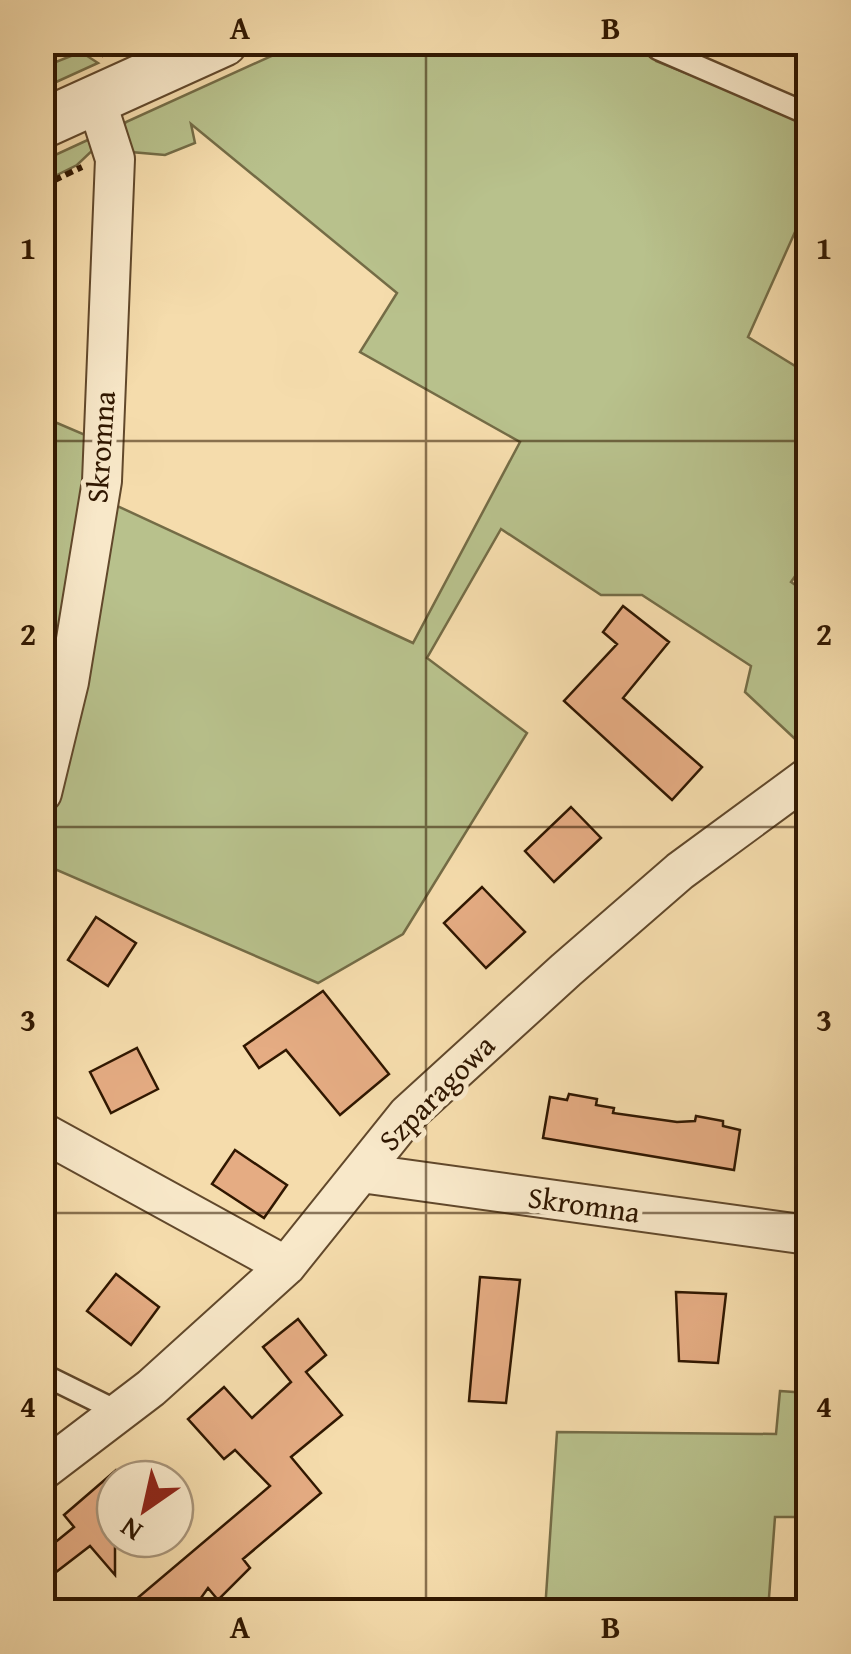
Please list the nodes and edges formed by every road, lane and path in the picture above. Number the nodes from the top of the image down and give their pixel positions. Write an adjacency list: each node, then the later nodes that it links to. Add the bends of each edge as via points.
1 (71, 42): 4 (path)
2 (223, 42): 5 (street)
3 (658, 49): 6 (lane)
4 (42, 56)
5 (96, 100): 7 (street); 9 (street, Skromna, via 115,159 102,480 69,682)
6 (808, 114)
7 (42, 124)
8 (808, 777): 11 (street, Szparagowa, via 680,870 566,970 408,1114)
9 (42, 793)
10 (42, 1132): 13 (street)
11 (360, 1173): 12 (street, Skromna); 13 (street, Szparagowa)
12 (808, 1235)
13 (286, 1266): 15 (street, Szparagowa)
14 (42, 1374): 15 (lane)
15 (119, 1412): 16 (street, Szparagowa)
16 (42, 1471)

